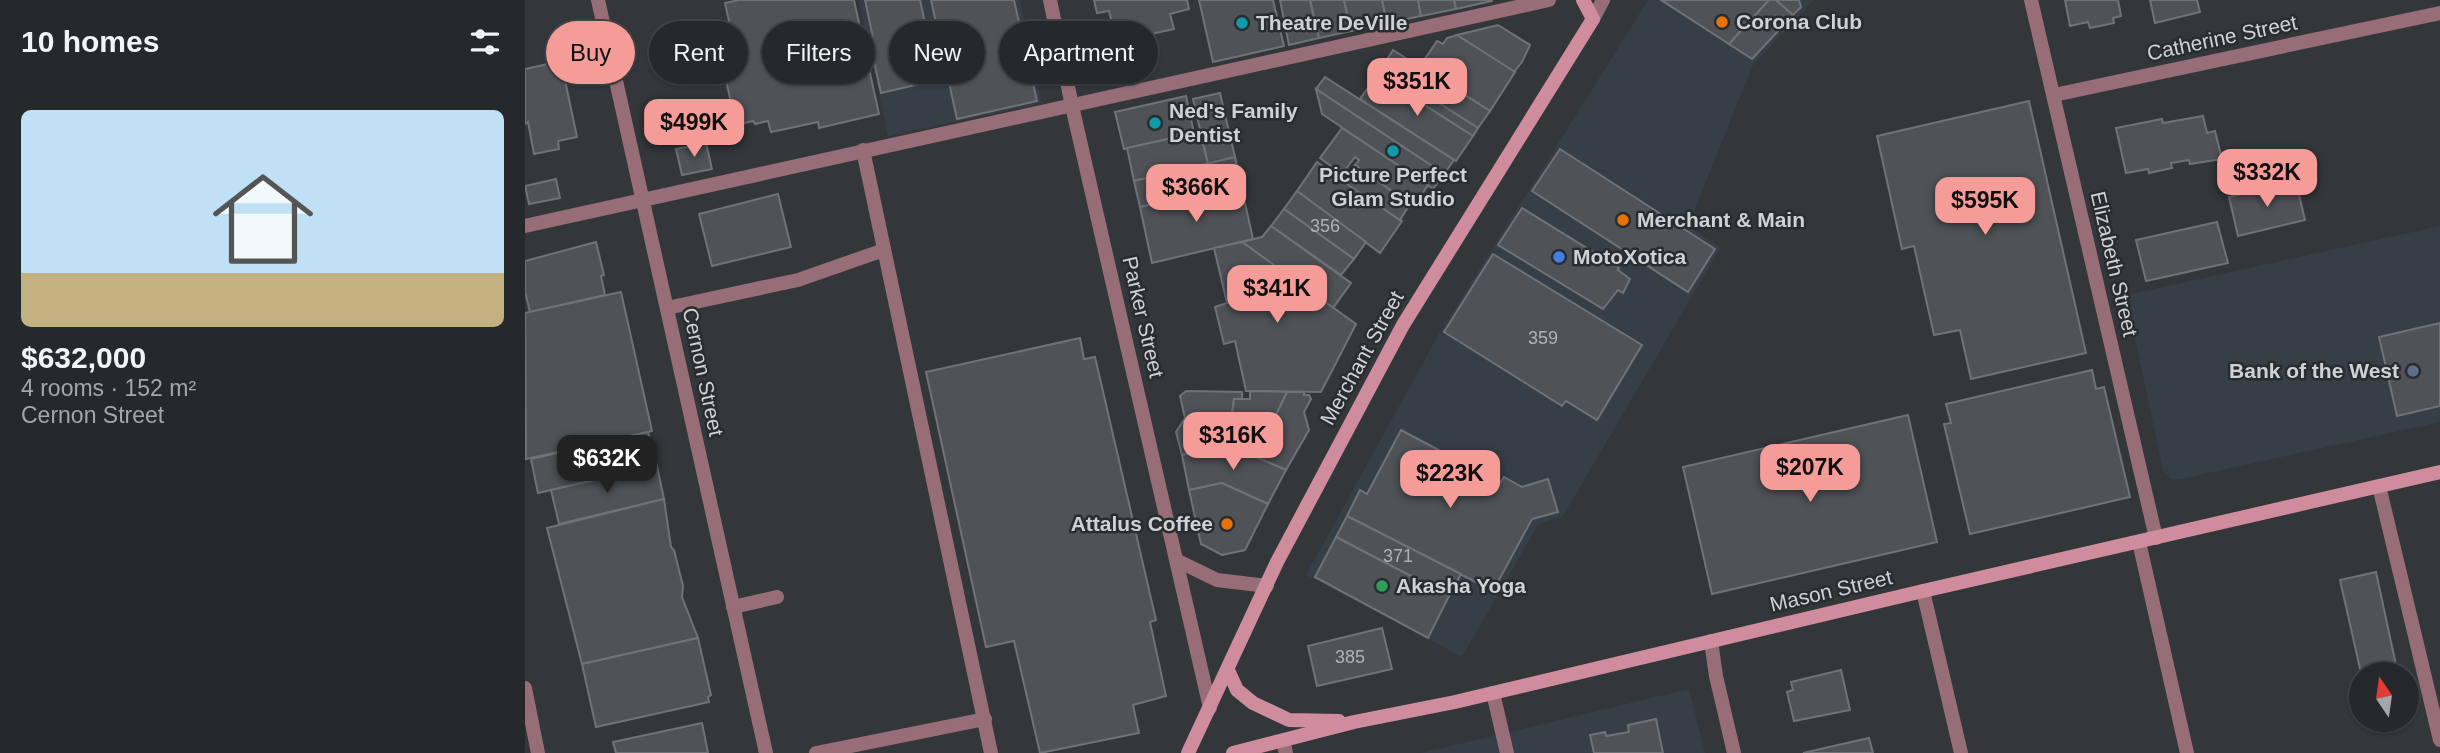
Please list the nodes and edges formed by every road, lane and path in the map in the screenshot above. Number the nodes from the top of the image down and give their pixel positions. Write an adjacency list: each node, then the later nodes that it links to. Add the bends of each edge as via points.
1 (598, 0): 12 (street, Cernon Street)
2 (1050, 0): 10 (street, Parker Street)
3 (1549, 0): 10 (street)
4 (1583, 0): 8 (main road)
5 (1603, 0): 8 (street, Merchant Street)
6 (2031, 0): 9 (street, Elizabeth Street)
7 (2440, 13): 9 (street, Catherine Street)
8 (1593, 19): 21 (main road, Merchant Street, via 1409,314)
9 (2054, 96): 18 (street, Elizabeth Street)
10 (1072, 106): 11 (street); 20 (street, Parker Street)
11 (863, 150): 12 (street); 14 (street)
12 (643, 200): 13 (street); 15 (street, Cernon Street)
13 (525, 226)
14 (884, 250): 15 (street, via 798,280); 30 (street)
15 (667, 308): 24 (street, Cernon Street)
16 (2440, 472): 17 (main road, Mason Street)
17 (2379, 486): 18 (main road, Mason Street); 32 (street)
18 (2156, 538): 19 (main road, Mason Street)
19 (2139, 542): 22 (main road, Mason Street); 43 (street)
20 (1178, 561): 21 (street, via 1217,580); 29 (street, Parker Street)
21 (1267, 586): 26 (main road, Merchant Street)
22 (1923, 591): 25 (main road, Mason Street); 42 (street)
23 (777, 597): 24 (street)
24 (733, 607): 35 (street, Cernon Street)
25 (1711, 641): 28 (main road, Mason Street); 41 (street)
26 (1228, 670): 29 (main road, Merchant Street); 31 (main road, via 1237,690 1289,720)
27 (525, 688): 34 (street)
28 (1493, 692): 31 (main road, Mason Street); 40 (street)
29 (1210, 708): 38 (main road, Merchant Street)
30 (985, 719): 36 (street); 37 (street)
31 (1354, 722): 33 (main road, Mason Street)
32 (2440, 740)
33 (1285, 747): 39 (main road, Mason Street)
34 (538, 753)
35 (766, 753)
36 (816, 753)
37 (991, 753)
38 (1188, 753)
39 (1233, 753)
40 (1507, 753)
41 (1734, 753)
42 (1961, 753)
43 (2187, 753)

